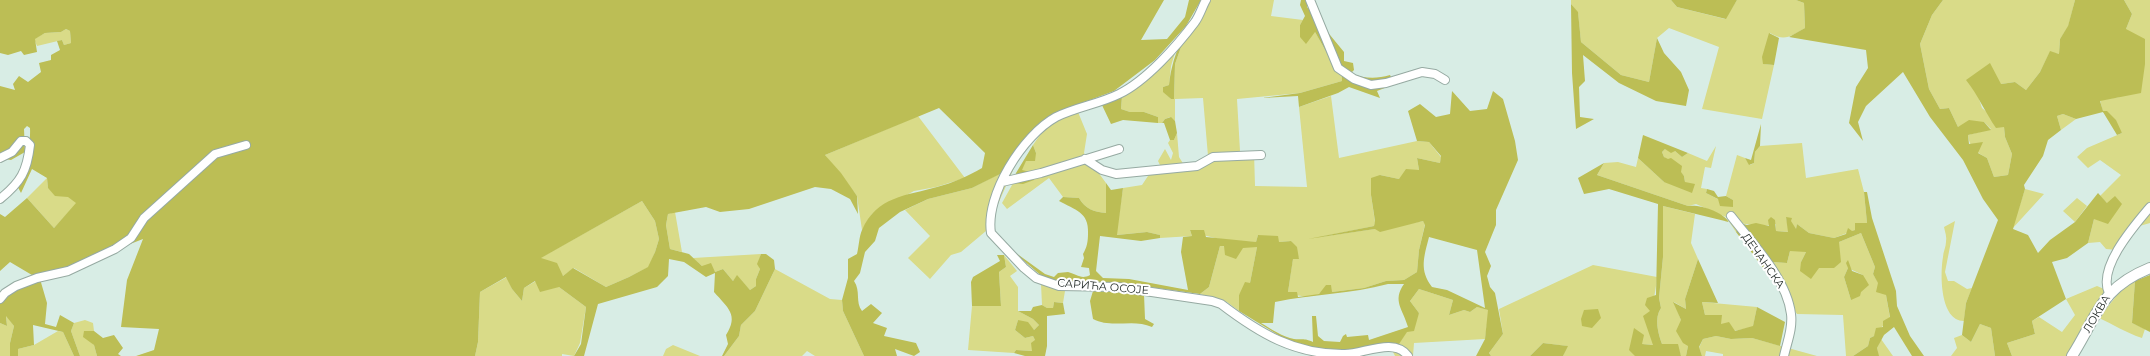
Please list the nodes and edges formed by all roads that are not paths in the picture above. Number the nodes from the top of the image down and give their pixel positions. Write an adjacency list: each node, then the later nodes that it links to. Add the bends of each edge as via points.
1 (1206, 0): 9 (street, САРИЋА ОСОЈЕ, via 1196,21 1140,80 1119,94 1063,113 1037,130 1009,168)
2 (1312, 1): 3 (street, via 1338,68 1354,79 1371,85 1422,72 1435,74)
3 (1444, 80)
4 (246, 145): 15 (street, via 215,154 144,218 131,238 115,249 68,271 16,286)
5 (1119, 149): 8 (street)
6 (1261, 155): 8 (street, via 1213,157 1197,166 1116,174 1102,170)
7 (0, 158): 10 (street, via 12,152 21,141 30,144 22,177 15,187)
8 (1085, 159): 9 (street)
9 (1002, 182): 16 (street, САРИЋА ОСОЈЕ, via 991,212 991,233 1036,278 1058,286 1118,287 1212,301 1221,304 1270,338 1311,351 1347,354 1385,347 1405,351)
10 (0, 199)
11 (2150, 207): 14 (street, via 2126,237 2107,273 2106,283)
12 (1730, 216): 17 (street, ДЕЧАНСКА, via 1764,259 1786,295 1792,314 1792,327)
13 (2150, 268): 14 (main road, ЛОКВА, via 2123,282)
14 (2110, 293): 18 (main road, ЛОКВА)
15 (0, 299)
16 (1408, 356)
17 (1784, 356)
18 (2072, 356)

